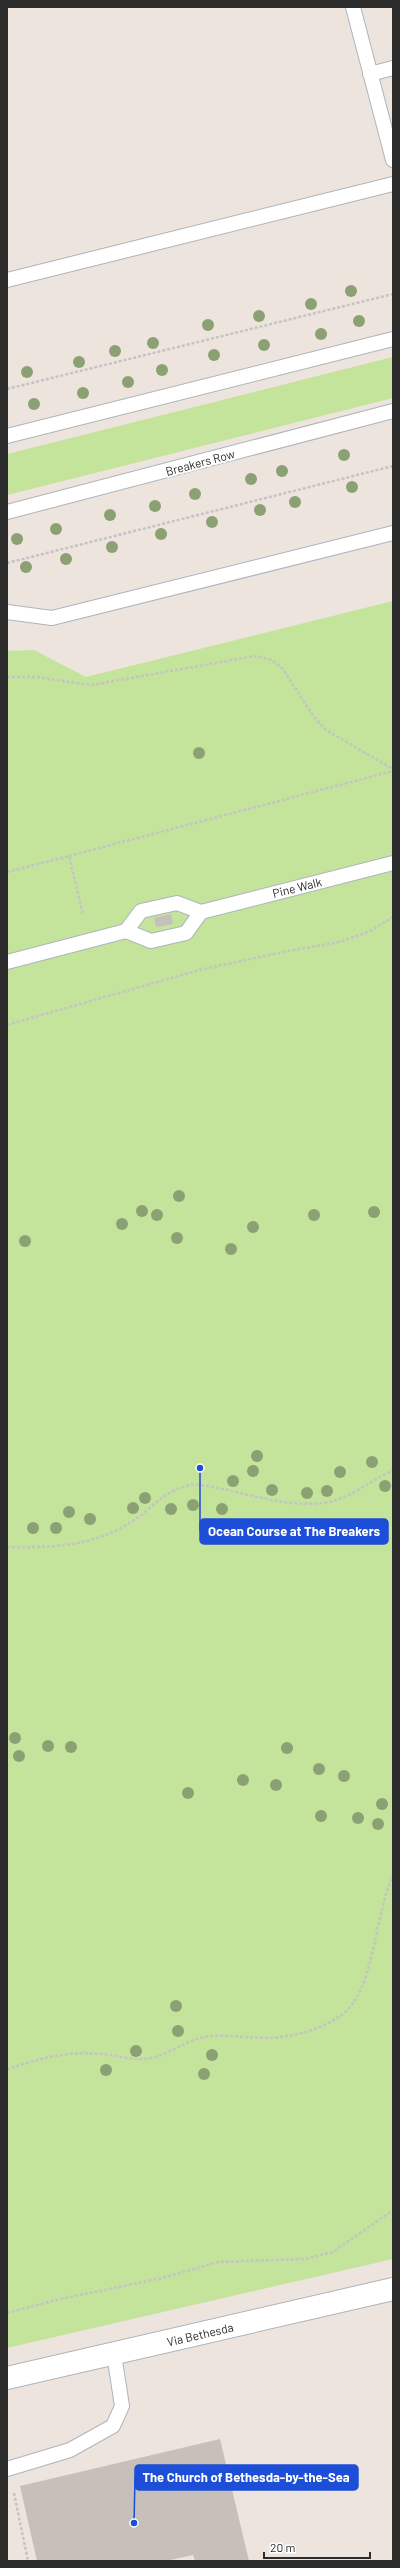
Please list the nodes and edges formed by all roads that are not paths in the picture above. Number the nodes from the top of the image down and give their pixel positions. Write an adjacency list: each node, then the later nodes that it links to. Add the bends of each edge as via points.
1 (353, 7): 3 (lane)
2 (393, 68): 3 (lane)
3 (370, 74): 4 (lane)
4 (393, 160)
5 (393, 184): 6 (lane)
6 (7, 280)
7 (393, 339): 9 (lane)
8 (393, 411): 10 (lane, Breakers Row)
9 (7, 436)
10 (7, 512)
11 (393, 533): 12 (lane, via 52,618)
12 (7, 612)
13 (393, 863): 14 (lane, Pine Walk)
14 (201, 912): 15 (lane, via 177,903 141,911); 15 (lane, via 186,933 151,942)
15 (126, 931): 16 (lane)
16 (7, 962)
17 (393, 2289): 18 (street, Via Bethesda)
18 (114, 2354): 19 (street, Via Bethesda); 20 (lane, via 122,2406 113,2426 70,2450)
19 (7, 2378)
20 (8, 2469)

